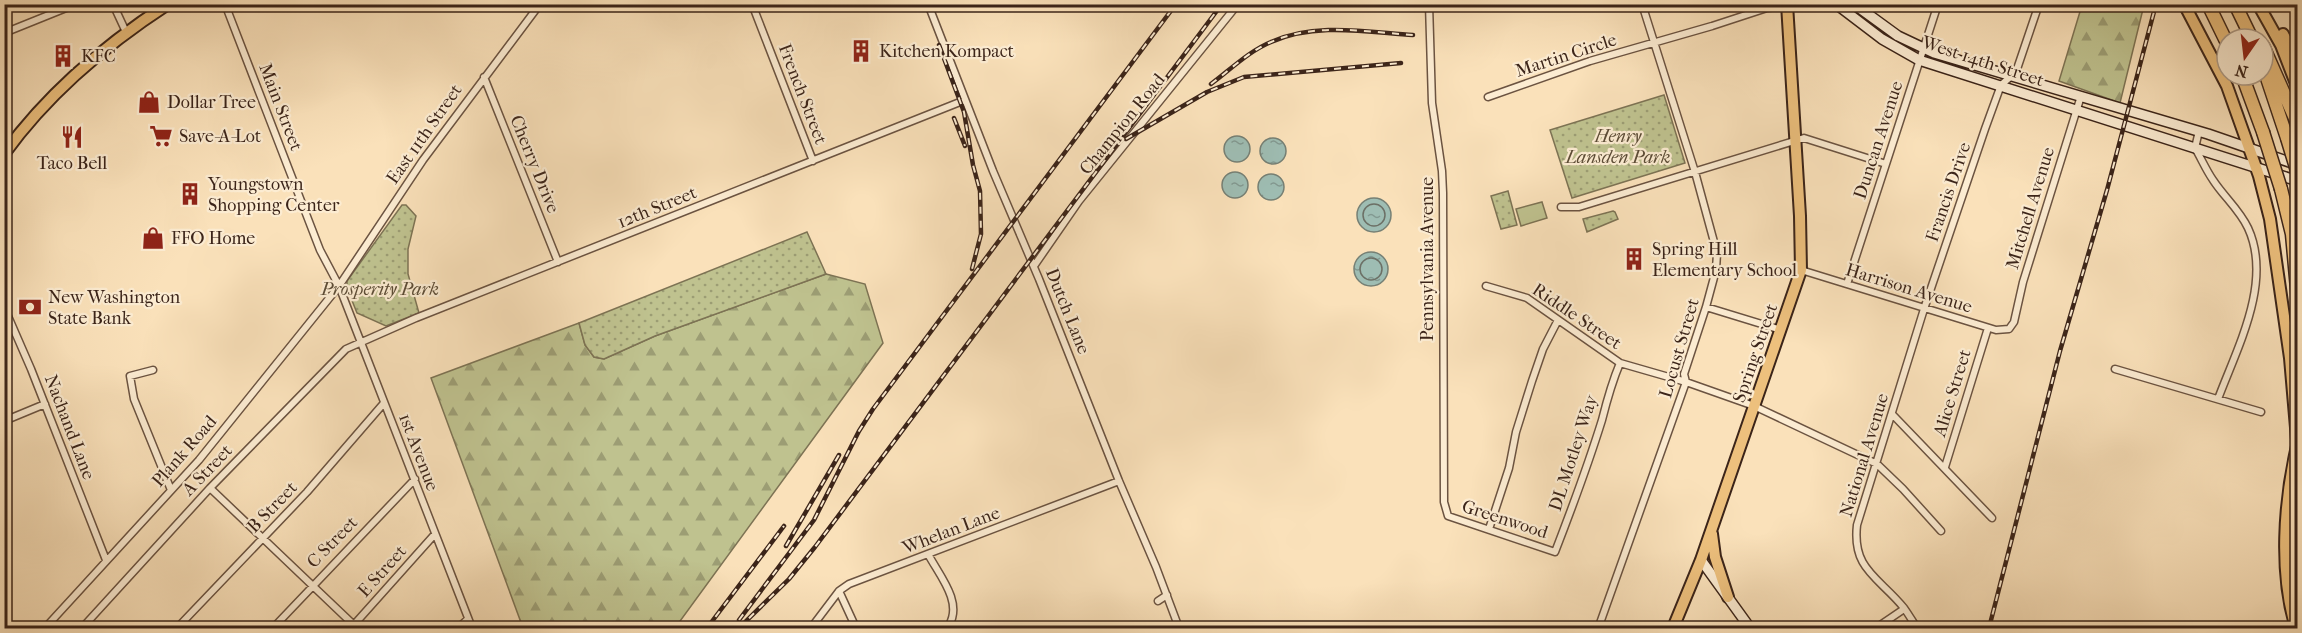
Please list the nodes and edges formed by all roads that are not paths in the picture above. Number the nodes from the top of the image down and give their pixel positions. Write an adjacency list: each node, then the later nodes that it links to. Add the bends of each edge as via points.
1 (76, 4): 26 (street)
2 (113, 4): 25 (street)
3 (168, 4): 25 (main road)
4 (225, 4): 60 (street, Main Street, via 320,250)
5 (540, 4): 33 (street, East 11th Street)
6 (752, 4): 48 (street, French Street)
7 (928, 4): 40 (street, Dutch Lane)
8 (1238, 4): 57 (street, Champion Road, via 1079,201)
9 (1429, 4): 90 (street, Pennsylvania Avenue, via 1432,103 1443,193)
10 (1642, 4): 27 (street, Locust Street)
11 (1836, 4): 29 (street, West 14th Street, via 1882,39)
12 (1854, 4): 28 (street, West 14th Street, via 1898,36)
13 (1938, 4): 28 (street, Duncan Avenue)
14 (2039, 4): 32 (street)
15 (2184, 4): 46 (main road, via 2227,86)
16 (2208, 4): 22 (highway)
17 (2235, 4): 21 (highway)
18 (2258, 4): 37 (main road, via 2281,45)
19 (2266, 4): 30 (main road)
20 (1788, 7): 27 (street, Martin Circle, via 1767,8); 44 (main road, Spring Street)
21 (2244, 22): 23 (highway); 24 (highway)
22 (2219, 27)
23 (2246, 27)
24 (2248, 27)
25 (126, 32): 47 (main road, via 40,108)
26 (4, 33)
27 (1654, 43): 39 (street, Martin Circle); 52 (street, Locust Street)
28 (1923, 48): 29 (street, Duncan Avenue); 32 (street, West 14th Street)
29 (1919, 60): 34 (street, West 14th Street); 49 (street, Duncan Avenue)
30 (2298, 63)
31 (2275, 73): 42 (highway)
32 (2012, 76): 34 (street); 38 (street, West 14th Street)
33 (484, 77): 56 (street, Cherry Drive); 60 (street, East 11th Street)
34 (2001, 85): 41 (street, West 14th Street); 65 (street, Francis Drive)
35 (2246, 87): 62 (highway, bridge, via 2292,234)
36 (2270, 87): 53 (highway, bridge)
37 (2298, 89)
38 (2081, 96): 41 (street, Mitchell Avenue); 43 (street, West 14th Street)
39 (1488, 97)
40 (965, 100): 48 (street, 12th Street); 57 (street, Dutch Lane)
41 (2077, 109): 45 (street, West 14th Street); 68 (street, Mitchell Avenue)
42 (2298, 125)
43 (2199, 131): 45 (street); 46 (street, West 14th Street)
44 (1795, 142): 49 (street, via 1810,139); 52 (street); 58 (main road, Spring Street)
45 (2195, 148): 51 (street, West 14th Street); 75 (street, via 2213,181 2249,230 2258,267 2250,312)
46 (2249, 150): 50 (street, West 14th Street); 51 (main road)
47 (4, 154)
48 (813, 161): 56 (street, 12th Street)
49 (1886, 164): 59 (street, Duncan Avenue)
50 (2298, 165)
51 (2256, 168): 54 (street, West 14th Street); 82 (main road, via 2270,219 2282,293)
52 (1695, 172): 55 (street, via 1579,207); 64 (street, Locust Street, via 1717,253)
53 (2298, 174)
54 (2298, 181)
55 (1561, 207)
56 (558, 262): 70 (street, 12th Street)
57 (1034, 266): 87 (street, Dutch Lane)
58 (1801, 270): 59 (street, Harrison Avenue); 69 (main road, Spring Street)
59 (1847, 284): 65 (street, Harrison Avenue)
60 (339, 286): 70 (street, 1st Avenue); 89 (street, Plank Road)
61 (1486, 286): 66 (street, Riddle Street, via 1527,298)
62 (2298, 300)
63 (4, 307): 77 (street, Nachand Lane)
64 (1706, 307): 69 (street); 74 (street, Locust Street, via 1684,374)
65 (1924, 309): 67 (street, Harrison Avenue); 80 (street, National Avenue)
66 (1558, 320): 71 (street, Riddle Street); 92 (street, via 1532,381)
67 (1988, 328): 68 (street, Harrison Avenue); 85 (street, Alice Street)
68 (2009, 329)
69 (1781, 330): 78 (main road, Spring Street)
70 (360, 341): 76 (street, 1st Avenue); 88 (street, A Street, via 346,349)
71 (1620, 363): 74 (street, Riddle Street); 97 (street, DL Motley Way)
72 (2115, 369): 75 (street)
73 (153, 370): 89 (street, via 130,376 130,384)
74 (1686, 381): 78 (street, Riddle Street); 119 (street, Locust Street, via 1599,626)
75 (2218, 399): 79 (street)
76 (384, 403): 86 (street, 1st Avenue); 96 (street, B Street)
77 (45, 404): 81 (street); 99 (street, Nachand Lane)
78 (1754, 406): 84 (street, Riddle Street); 93 (main road, Spring Street)
79 (2261, 412)
80 (1892, 414): 84 (street, National Avenue); 85 (street)
81 (4, 421)
82 (2297, 446): 83 (main road); 124 (main road, via 2285,558)
83 (2298, 451)
84 (1877, 464): 94 (street, Riddle Street); 106 (street, National Avenue, via 1857,525 1856,543 1864,567)
85 (1945, 467): 91 (street)
86 (415, 479): 95 (street, 1st Avenue); 101 (street, C Street)
87 (1119, 482): 98 (street, Whelan Lane); 103 (street, Dutch Lane)
88 (210, 488): 96 (street); 110 (street, A Street)
89 (171, 490): 99 (street, Plank Road)
90 (1446, 514): 92 (street, Greenwood)
91 (1992, 518)
92 (1489, 529): 97 (street, Greenwood)
93 (1712, 529): 100 (main road, Spring Street); 104 (main road, via 1715,557)
94 (1941, 531)
95 (435, 534): 107 (street, 1st Avenue); 108 (street, E Street)
96 (262, 539): 101 (street); 111 (street, B Street)
97 (1555, 552)
98 (928, 554): 102 (street, Whelan Lane); 117 (street, via 953,601 954,613 949,625)
99 (106, 560): 109 (street, Plank Road)
100 (1701, 560): 104 (street); 120 (main road, Spring Street)
101 (312, 585): 108 (street); 112 (street, C Street)
102 (839, 591): 115 (street, Whelan Lane); 116 (street)
103 (1167, 596): 105 (street); 118 (street, Dutch Lane)
104 (1728, 597): 121 (street)
105 (1158, 601)
106 (1904, 609): 122 (street); 123 (street, National Avenue)
107 (468, 619): 113 (street); 114 (street, 1st Avenue)
108 (354, 627)
109 (45, 628)
110 (82, 628)
111 (177, 628)
112 (273, 628)
113 (459, 628)
114 (472, 628)
115 (811, 628)
116 (856, 628)
117 (943, 628)
118 (1179, 628)
119 (1608, 628)
120 (1673, 628)
121 (1750, 628)
122 (1876, 628)
123 (1917, 628)
124 (2296, 628)

